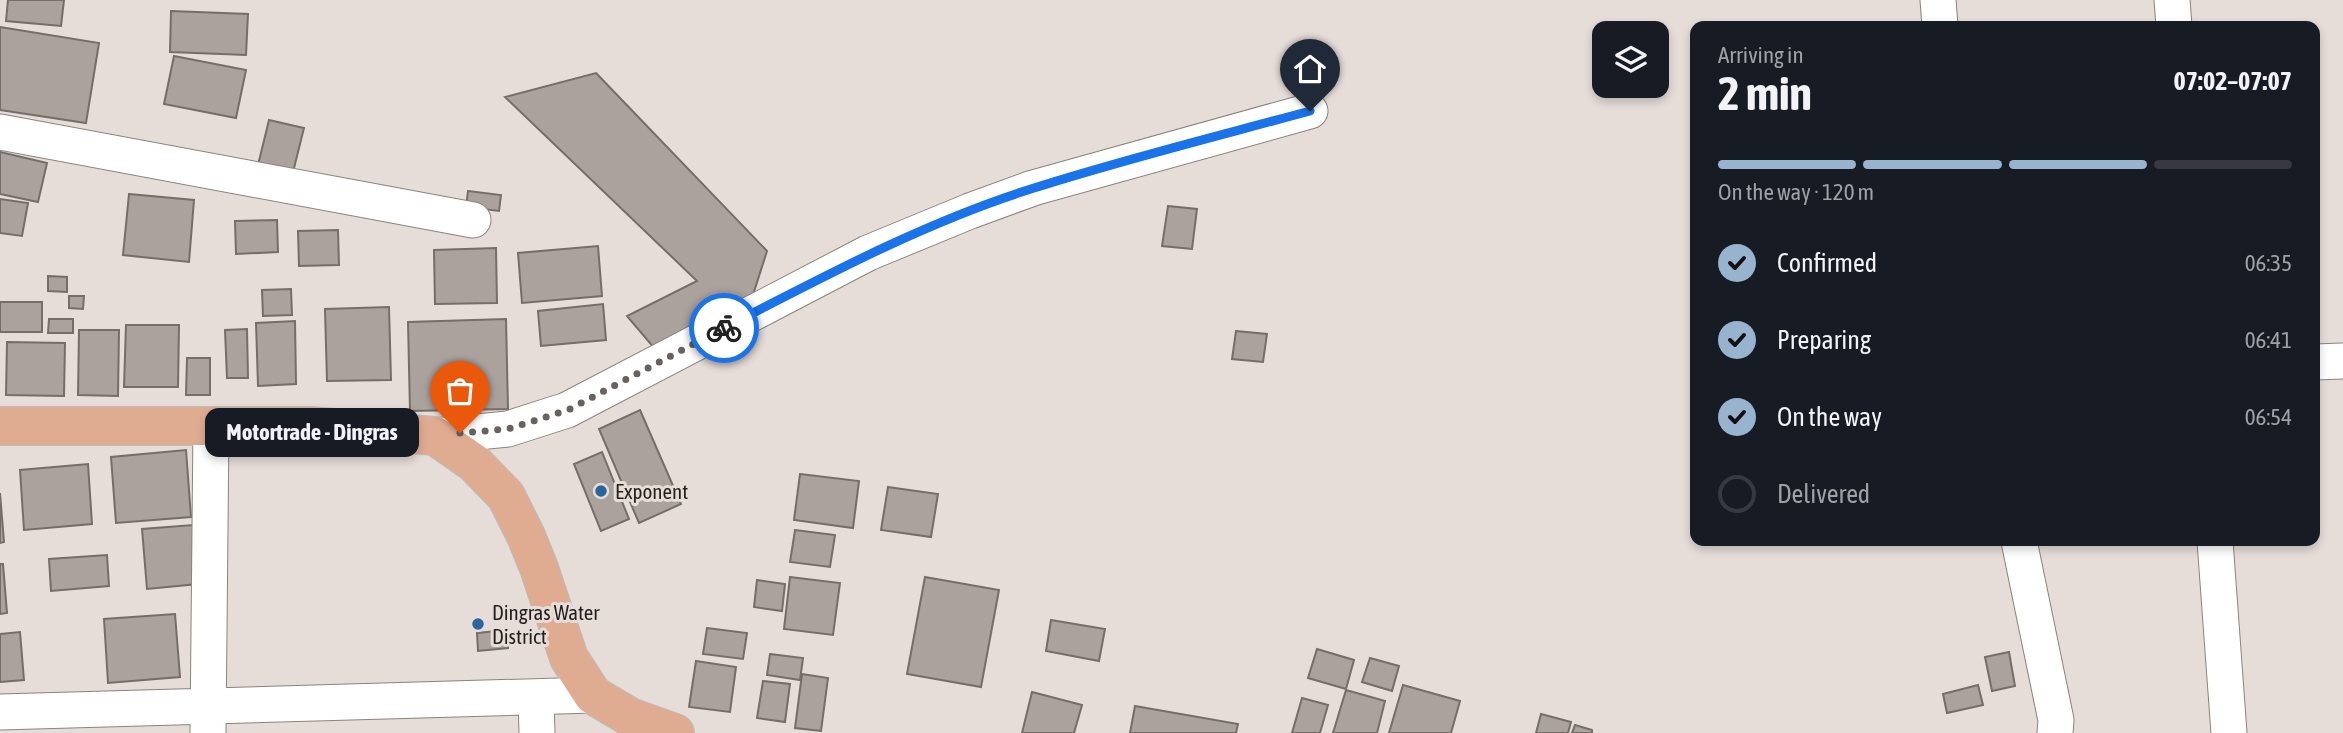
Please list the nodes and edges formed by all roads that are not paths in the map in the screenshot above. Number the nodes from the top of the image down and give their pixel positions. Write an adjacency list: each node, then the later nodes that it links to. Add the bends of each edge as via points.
1 (1938, 0): 3 (street)
2 (2172, 0): 4 (street)
3 (1940, 21)
4 (2174, 21)
5 (1310, 111): 12 (street, via 1033,188 970,211 869,253 568,410 508,429)
6 (0, 132): 7 (street)
7 (473, 219)
8 (2343, 361): 9 (street)
9 (2320, 362)
10 (0, 426): 11 (main road)
11 (211, 426): 12 (main road, via 310,426); 18 (street)
12 (435, 436): 15 (main road, via 474,463 506,496 539,568 569,658)
13 (2020, 546): 21 (street)
14 (2215, 546): 22 (street)
15 (593, 695): 16 (street); 20 (main road, via 630,717)
16 (536, 698): 18 (street); 19 (street)
17 (0, 712): 18 (street)
18 (208, 720)
19 (537, 733)
20 (675, 733)
21 (2056, 733)
22 (2229, 733)

